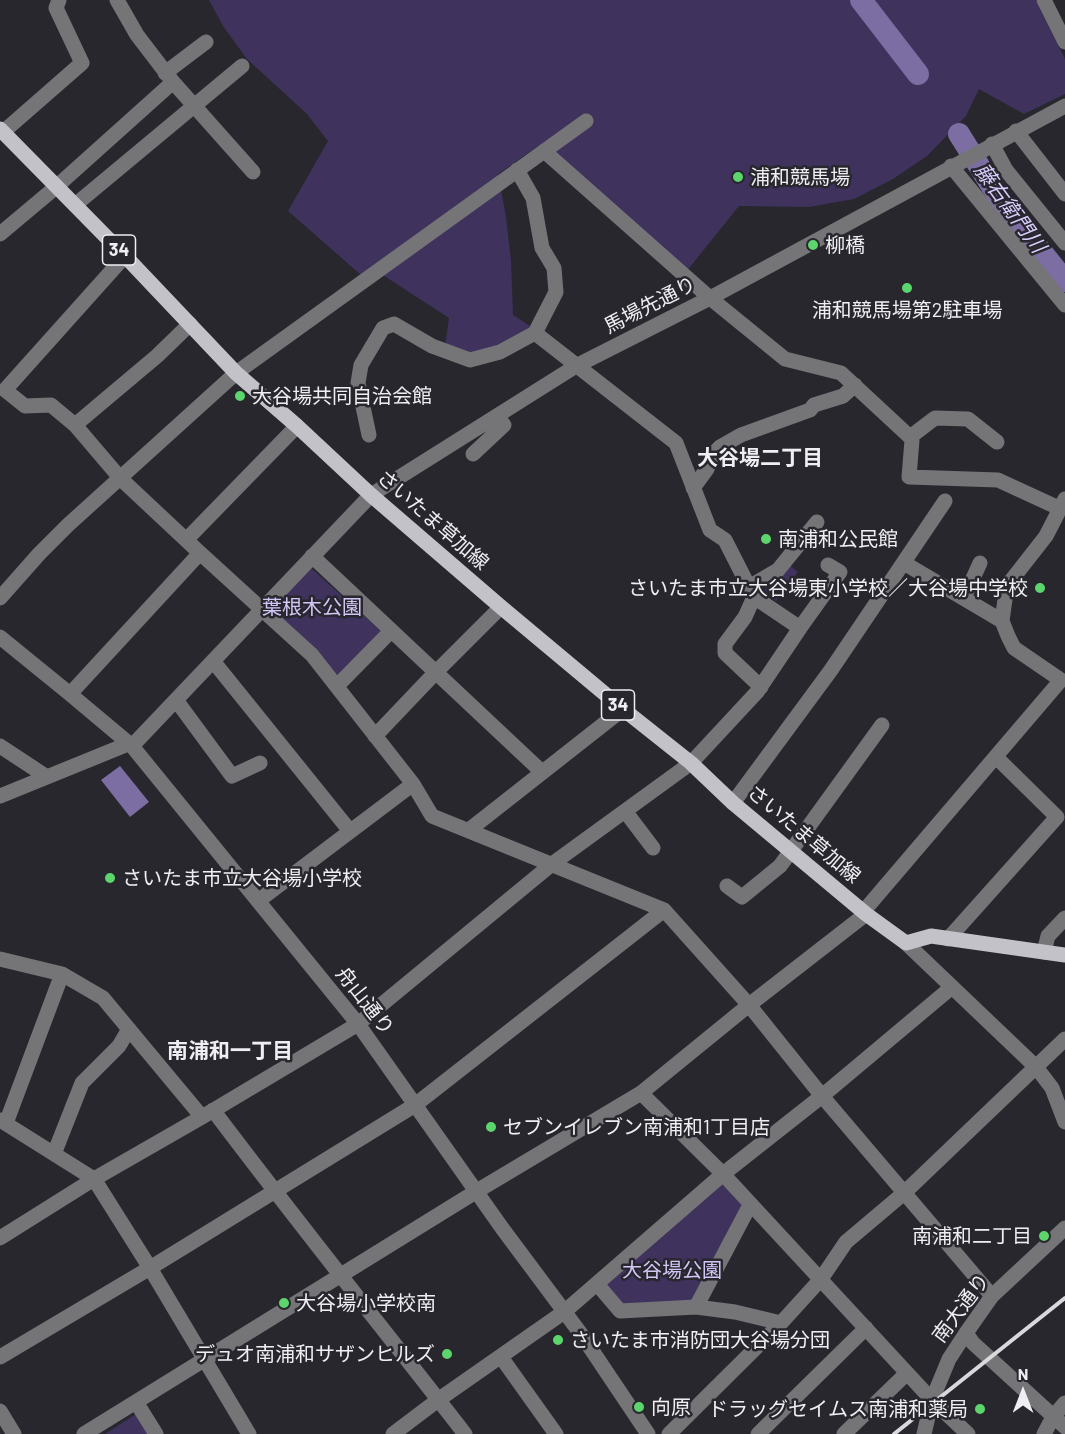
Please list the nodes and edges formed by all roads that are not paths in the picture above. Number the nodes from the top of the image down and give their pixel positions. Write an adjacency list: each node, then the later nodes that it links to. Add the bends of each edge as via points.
1 (117, 0): 7 (street, via 137,35)
2 (1044, 0): 5 (street)
3 (54, 3): 11 (street, via 82,63)
4 (206, 42): 7 (street)
5 (1065, 42)
6 (242, 66): 9 (street)
7 (169, 77): 9 (street); 18 (street)
8 (1065, 105): 12 (street)
9 (193, 106): 17 (street); 20 (street)
10 (586, 121): 14 (street)
11 (1, 130): 18 (main road, さいたま草加線 / 34)
12 (1016, 131): 13 (street); 19 (street)
13 (988, 146): 15 (street); 22 (street)
14 (544, 151): 16 (street); 24 (street)
15 (953, 165): 24 (street, 馬場先通り); 25 (street)
16 (517, 170): 27 (street, via 532,198 542,248 554,268 556,292); 29 (street)
17 (253, 172)
18 (56, 187): 20 (main road, さいたま草加線 / 34); 21 (street)
19 (1065, 194)
20 (75, 205): 23 (main road, さいたま草加線 / 34)
21 (0, 234)
22 (1065, 243)
23 (125, 256): 26 (main road, さいたま草加線 / 34); 32 (street, via 5,390 25,406 51,405)
24 (710, 298): 28 (street, 馬場先通り); 30 (street, via 785,359 841,373)
25 (1065, 304)
26 (190, 324): 29 (main road, さいたま草加線 / 34); 32 (street)
27 (535, 333): 28 (street); 34 (street, via 500,352 470,360 432,346 394,324 383,328 361,365 358,383)
28 (576, 366): 31 (street, 馬場先通り); 39 (street, via 676,443)
29 (236, 373): 33 (main road, さいたま草加線 / 34); 38 (street)
30 (855, 385): 35 (street); 39 (street, via 843,396 741,435 720,447)
31 (497, 416): 37 (street, via 504,425); 40 (street, 馬場先通り)
32 (75, 425): 38 (street)
33 (297, 426): 40 (main road, さいたま草加線 / 34); 44 (street)
34 (369, 435)
35 (910, 437): 36 (street, via 935,418 968,419); 42 (street, via 909,477 998,480)
36 (997, 442)
37 (473, 454)
38 (121, 479): 44 (street); 51 (street, via 68,525)
39 (693, 488): 50 (street, via 710,530 725,540)
40 (371, 495): 46 (street, 馬場先通り); 53 (main road, さいたま草加線 / 34)
41 (945, 501): 47 (street)
42 (1063, 504): 55 (street, via 1046,536 1010,582)
43 (817, 522): 50 (street, via 778,570)
44 (186, 540): 45 (street)
45 (200, 554): 54 (street); 63 (street)
46 (312, 556): 54 (street, 馬場先通り); 57 (street)
47 (904, 563): 52 (street); 77 (street)
48 (980, 563): 52 (street)
49 (828, 565): 56 (street, via 840,572)
50 (752, 592): 56 (street); 62 (street, via 744,617 725,644 725,653)
51 (0, 598)
52 (964, 598): 55 (street)
53 (501, 607): 60 (street); 65 (main road, さいたま草加線 / 34)
54 (262, 610): 59 (street, 馬場先通り); 61 (street, via 312,655)
55 (1002, 621): 70 (street, via 1014,648 1061,680)
56 (800, 628): 62 (street)
57 (391, 631): 60 (street); 61 (street)
58 (0, 636): 63 (street, 舟山通り)
59 (213, 661): 64 (street, 馬場先通り); 80 (street)
60 (435, 673): 67 (street); 73 (street)
61 (337, 686): 67 (street)
62 (761, 687): 72 (street)
63 (70, 694): 68 (street, 舟山通り)
64 (176, 700): 68 (street, 馬場先通り); 71 (street, via 232,776)
65 (623, 709): 72 (main road, さいたま草加線 / 34); 73 (street)
66 (882, 725): 82 (street)
67 (375, 736): 75 (street)
68 (130, 745): 74 (street); 85 (street, 舟山通り)
69 (0, 746): 74 (street)
70 (996, 757): 87 (street); 89 (street, via 1057,817)
71 (260, 763)
72 (690, 763): 77 (main road, さいたま草加線 / 34); 78 (street)
73 (542, 772): 79 (street)
74 (47, 777): 76 (street)
75 (413, 784): 79 (street, via 432,816); 80 (street)
76 (0, 796)
77 (733, 803): 82 (main road, さいたま草加線 / 34)
78 (625, 811): 81 (street); 83 (street)
79 (469, 830): 83 (street)
80 (350, 831): 85 (street)
81 (653, 848)
82 (790, 850): 84 (street, via 780,866 742,897); 87 (main road, さいたま草加線 / 34)
83 (552, 864): 86 (street); 97 (street)
84 (727, 886)
85 (258, 901): 97 (street, 舟山通り)
86 (664, 910): 96 (street); 103 (street)
87 (865, 913): 90 (main road, 34); 96 (street)
88 (1065, 918): 91 (street, via 1048,936)
89 (948, 939): 90 (main road, via 931,936); 91 (main road)
90 (906, 943): 95 (street)
91 (1044, 952): 92 (main road)
92 (1065, 955)
93 (0, 959): 94 (street)
94 (62, 974): 98 (street, via 103,998); 105 (street)
95 (952, 987): 100 (street); 102 (street)
96 (749, 1005): 101 (street); 102 (street)
97 (358, 1024): 103 (street, 舟山通り); 104 (street)
98 (129, 1029): 104 (street); 107 (street, via 119,1046 82,1083)
99 (1065, 1039): 100 (street)
100 (1036, 1067): 106 (street, via 1052,1088); 112 (street)
101 (641, 1093): 108 (street); 111 (street)
102 (822, 1096): 108 (street); 112 (street)
103 (415, 1105): 110 (street); 111 (street, 舟山通り)
104 (208, 1114): 109 (street); 110 (street)
105 (3, 1121): 107 (street)
106 (1065, 1122)
107 (54, 1154): 109 (street)
108 (723, 1174): 113 (street); 119 (street)
109 (94, 1179): 115 (street); 116 (street)
110 (274, 1191): 116 (street); 117 (street)
111 (477, 1191): 117 (street); 122 (street, 舟山通り)
112 (904, 1193): 118 (street, via 846,1242); 120 (street)
113 (750, 1205): 118 (street); 121 (street)
114 (1065, 1228): 120 (street, 南大通り)
115 (0, 1238)
116 (150, 1268): 127 (street); 128 (street)
117 (341, 1275): 128 (street); 130 (street)
118 (821, 1280): 123 (street); 124 (street)
119 (597, 1284): 121 (street, via 620,1311); 122 (street)
120 (992, 1296): 125 (street, 南大通り)
121 (696, 1307): 123 (street)
122 (564, 1312): 126 (street); 144 (street, 舟山通り)
123 (781, 1323): 145 (street)
124 (866, 1328): 129 (street); 146 (street)
125 (966, 1333): 131 (street, 南大通り, via 949,1359); 135 (street, via 972,1343)
126 (501, 1357): 130 (street); 143 (street)
127 (0, 1358)
128 (205, 1359): 132 (street); 140 (street)
129 (907, 1373): 131 (street); 147 (street)
130 (438, 1400): 141 (street); 142 (street)
131 (932, 1400): 148 (street, 南大通り); 149 (street)
132 (136, 1402): 138 (street); 139 (street)
133 (1065, 1403): 135 (street)
134 (0, 1411): 137 (street)
135 (1053, 1417): 136 (street); 150 (street)
136 (1065, 1427)
137 (14, 1434)
138 (84, 1434)
139 (156, 1434)
140 (249, 1434)
141 (393, 1434)
142 (465, 1434)
143 (556, 1434)
144 (648, 1434)
145 (669, 1434)
146 (758, 1434)
147 (844, 1434)
148 (924, 1434)
149 (969, 1434)
150 (1044, 1434)

